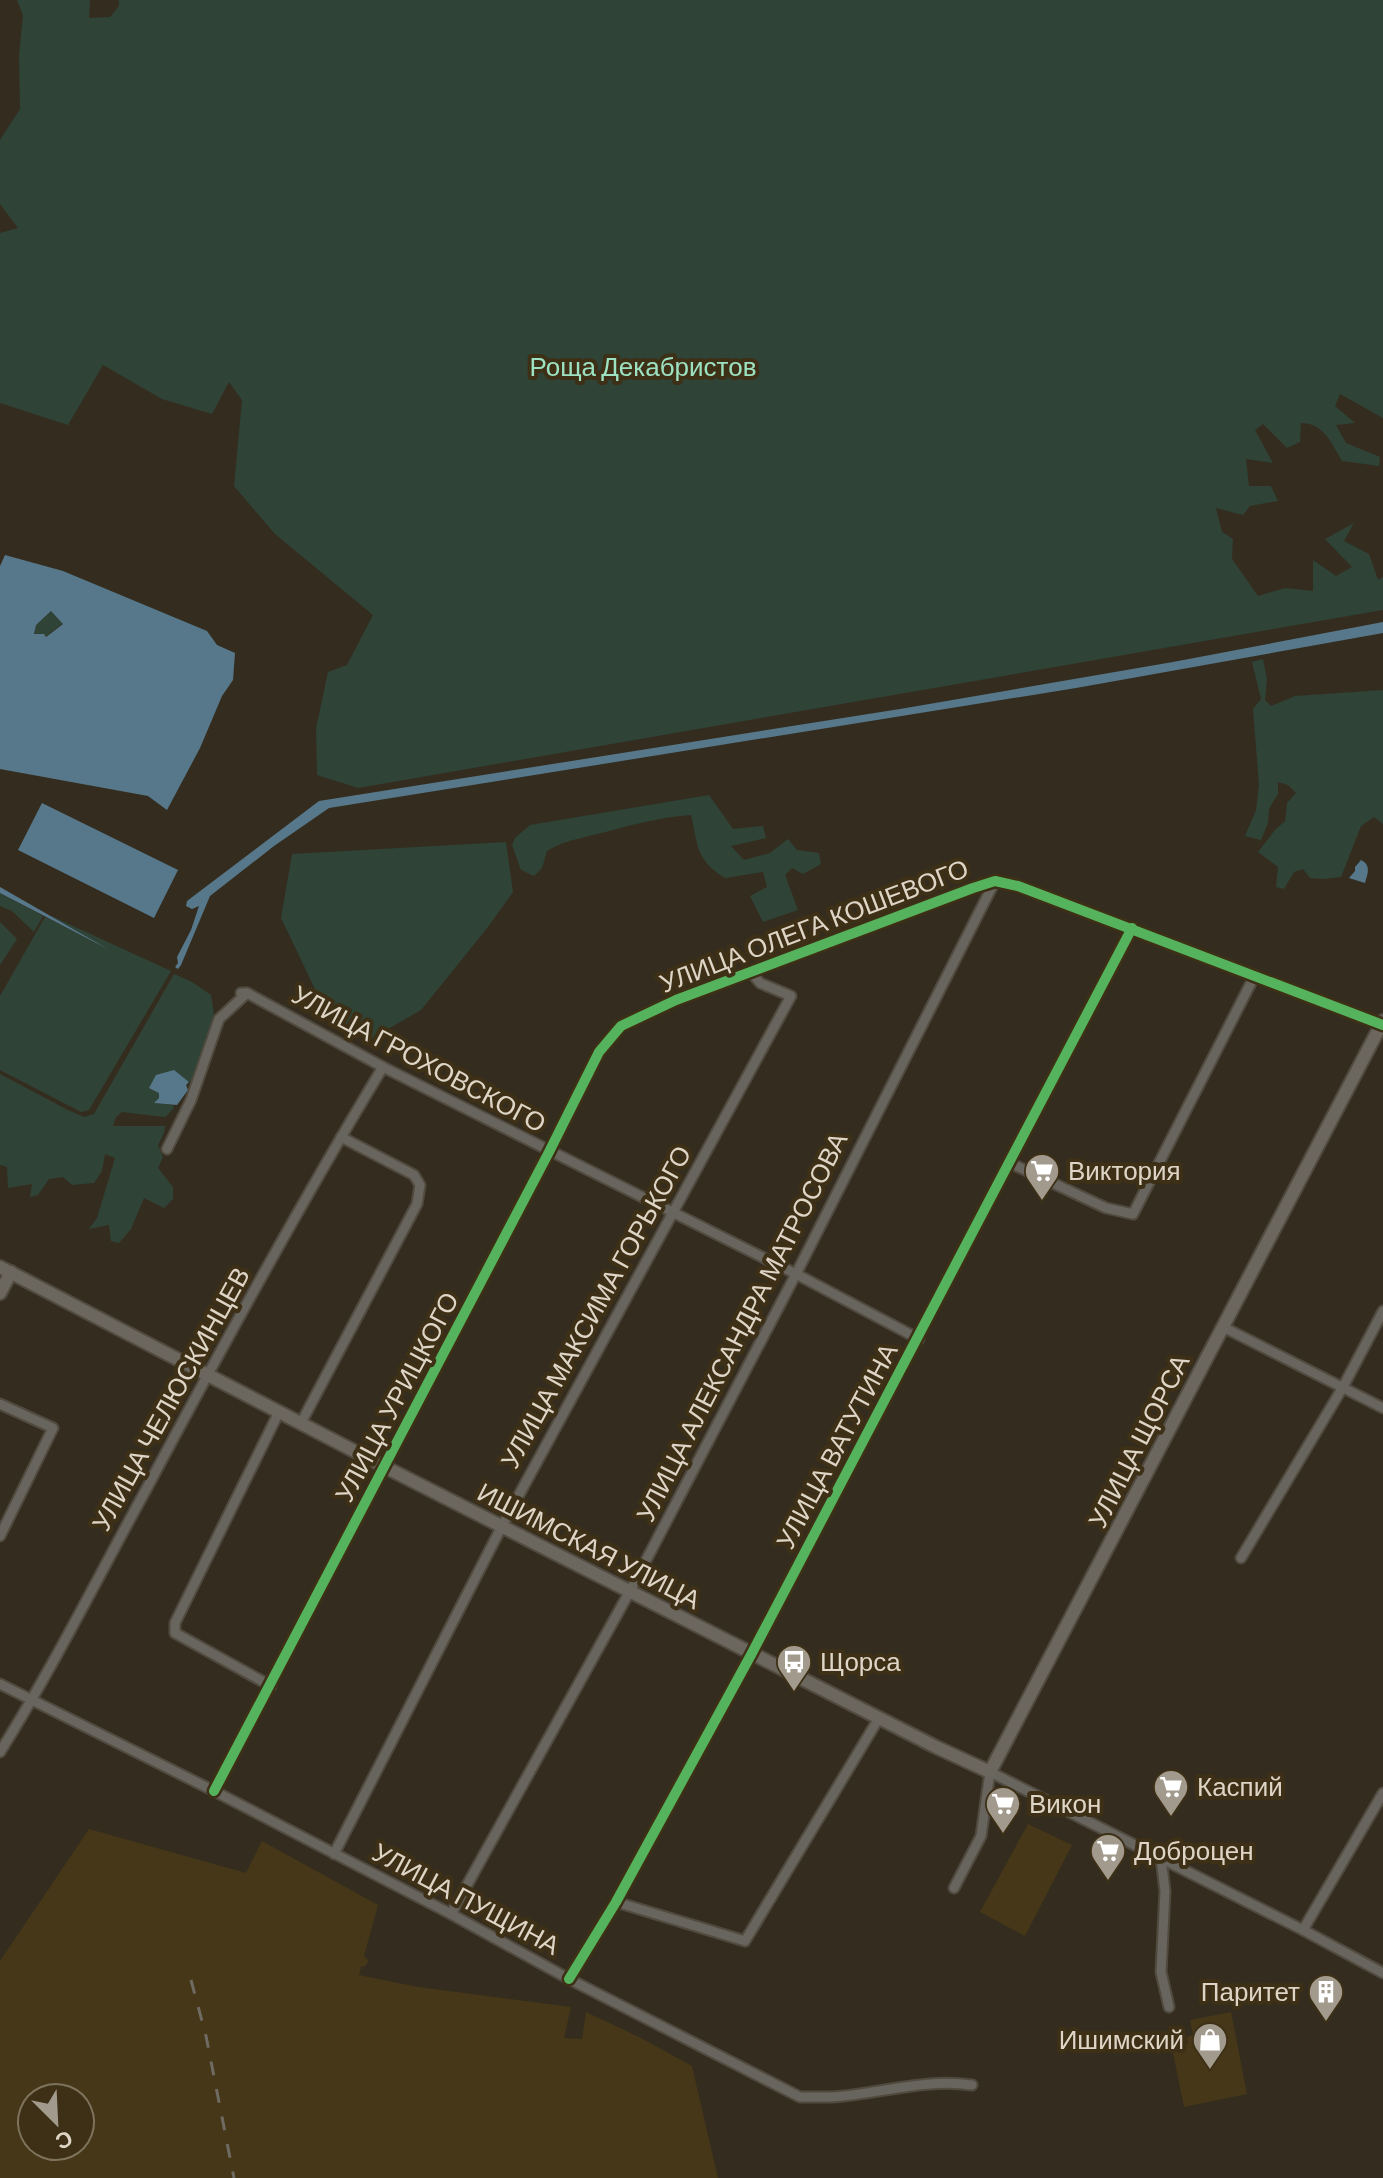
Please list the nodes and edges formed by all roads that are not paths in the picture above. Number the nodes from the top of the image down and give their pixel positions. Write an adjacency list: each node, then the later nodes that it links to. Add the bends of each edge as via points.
1 (995, 881): 2 (street, УЛИЦА ОЛЕГА КОШЕВОГО); 3 (street, УЛИЦА ОЛЕГА КОШЕВОГО); 14 (street, УЛИЦА АЛЕКСАНДРА МАТРОСОВА)
2 (1132, 928): 4 (street, УЛИЦА ОЛЕГА КОШЕВОГО); 11 (street, УЛИЦА ВАТУТИНА)
3 (751, 972): 6 (street, УЛИЦА ОЛЕГА КОШЕВОГО); 12 (street, УЛИЦА МАКСИМА ГОРЬКОГО, via 760,983 791,996)
4 (1255, 975): 5 (street, УЛИЦА ОЛЕГА КОШЕВОГО); 11 (street, via 1133,1214 1106,1208)
5 (1382, 1024): 17 (main road, УЛИЦА ЩОРСА)
6 (621, 1026): 10 (street, УЛИЦА УРИЦКОГО, via 599,1052)
7 (383, 1067): 8 (street, УЛИЦА ЧЕЛЮСКИНЦЕВ); 9 (street, УЛИЦА ГРОХОВСКОГО, via 244,993 219,1019 191,1100); 10 (street, УЛИЦА ГРОХОВСКОГО)
8 (341, 1137): 19 (street, УЛИЦА ЧЕЛЮСКИНЦЕВ); 24 (street, via 414,1175 420,1185 417,1204)
9 (167, 1149)
10 (549, 1152): 12 (street, УЛИЦА ГРОХОВСКОГО); 25 (street, УЛИЦА УРИЦКОГО)
11 (1010, 1163): 18 (street, УЛИЦА ВАТУТИНА)
12 (673, 1213): 14 (street, УЛИЦА ГРОХОВСКОГО); 26 (street, УЛИЦА МАКСИМА ГОРЬКОГО)
13 (6, 1269): 15 (main road); 19 (main road, ИШИМСКАЯ УЛИЦА)
14 (796, 1274): 18 (street, УЛИЦА ГРОХОВСКОГО); 29 (street, УЛИЦА АЛЕКСАНДРА МАТРОСОВА)
15 (0, 1293)
16 (1383, 1311): 20 (street)
17 (1223, 1327): 20 (street); 36 (main road, УЛИЦА ЩОРСА)
18 (919, 1339): 30 (street, УЛИЦА ВАТУТИНА)
19 (208, 1374): 23 (main road, ИШИМСКАЯ УЛИЦА); 33 (street, УЛИЦА ЧЕЛЮСКИНЦЕВ)
20 (1343, 1387): 22 (street); 28 (street)
21 (0, 1404): 27 (street, via 53,1428)
22 (1383, 1408)
23 (279, 1412): 24 (main road, ИШИМСКАЯ УЛИЦА); 32 (street, via 175,1623 175,1633)
24 (301, 1423): 25 (main road, ИШИМСКАЯ УЛИЦА)
25 (385, 1467): 26 (main road, ИШИМСКАЯ УЛИЦА); 32 (street, УЛИЦА УРИЦКОГО)
26 (502, 1526): 29 (main road, ИШИМСКАЯ УЛИЦА); 39 (street, УЛИЦА МАКСИМА ГОРЬКОГО)
27 (0, 1536)
28 (1241, 1558)
29 (630, 1591): 30 (main road, ИШИМСКАЯ УЛИЦА); 43 (street, УЛИЦА АЛЕКСАНДРА МАТРОСОВА)
30 (752, 1653): 34 (main road, ИШИМСКАЯ УЛИЦА); 42 (street, УЛИЦА ВАТУТИНА)
31 (0, 1684): 33 (street, УЛИЦА ПУЩИНА)
32 (271, 1686): 37 (street, УЛИЦА УРИЦКОГО)
33 (32, 1700): 35 (street, УЛИЦА ЧЕЛЮСКИНЦЕВ); 37 (street, УЛИЦА ПУЩИНА)
34 (879, 1718): 36 (main road, ИШИМСКАЯ УЛИЦА); 42 (street, via 745,1941)
35 (0, 1752)
36 (990, 1772): 40 (street, ИШИМСКАЯ УЛИЦА); 41 (street, УЛИЦА ЩОРСА, via 981,1836)
37 (214, 1791): 39 (street, УЛИЦА ПУЩИНА)
38 (1383, 1793): 44 (street)
39 (334, 1854): 43 (street, УЛИЦА ПУЩИНА)
40 (1161, 1858): 44 (street, ИШИМСКАЯ УЛИЦА); 47 (street, via 1161,1972)
41 (954, 1888)
42 (616, 1902): 46 (street, УЛИЦА ВАТУТИНА)
43 (451, 1914): 46 (street, УЛИЦА ПУЩИНА)
44 (1303, 1930): 45 (street, ИШИМСКАЯ УЛИЦА)
45 (1383, 1973)
46 (569, 1979): 48 (street, УЛИЦА ПУЩИНА, via 800,2097 929,2083)
47 (1169, 2007)
48 (972, 2085)

